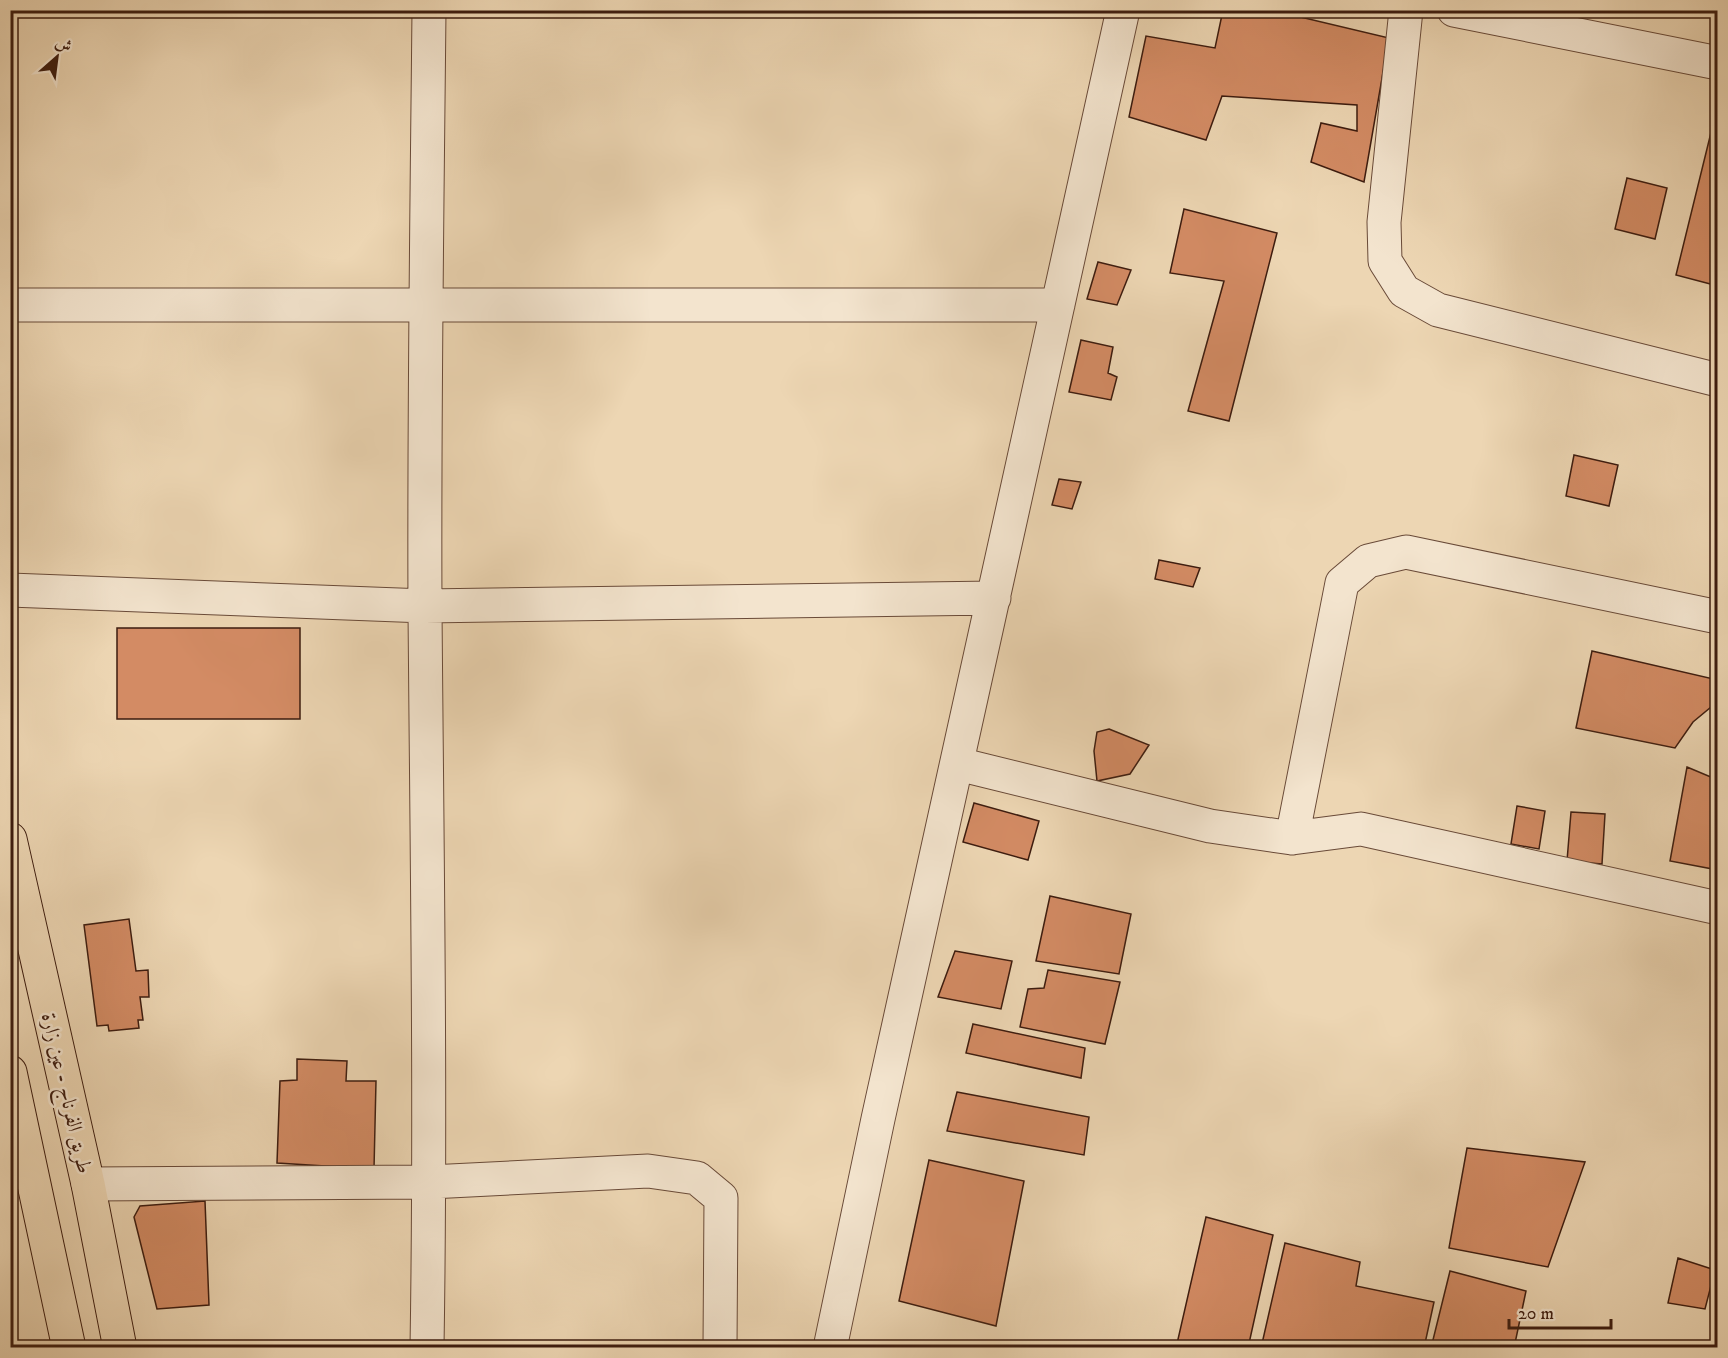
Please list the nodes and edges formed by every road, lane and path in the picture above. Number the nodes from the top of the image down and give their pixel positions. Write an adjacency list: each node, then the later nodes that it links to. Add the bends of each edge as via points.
1 (429, 10): 7 (street)
2 (1123, 10): 8 (street)
3 (1406, 10): 9 (street, via 1384,222 1385,261 1404,291 1438,310)
4 (1454, 10): 5 (street)
5 (1718, 63)
6 (10, 305): 7 (street)
7 (426, 305): 8 (street); 12 (street)
8 (1058, 305): 11 (street)
9 (1718, 380)
10 (10, 590): 12 (street)
11 (994, 598): 12 (street); 14 (street)
12 (425, 606): 19 (street)
13 (1718, 617): 15 (street, via 1406,552 1368,561 1342,583)
14 (958, 764): 15 (street, via 1210,826); 25 (street)
15 (1292, 838): 17 (street, via 1361,829)
16 (10, 839): 20 (main road, طريق الفرناج - عين زارة)
17 (1718, 908)
18 (10, 1072): 21 (main road)
19 (430, 1182): 20 (street); 23 (street); 24 (street, via 648,1172 697,1178 721,1198)
20 (87, 1184): 22 (main road, طريق الفرناج - عين زارة)
21 (69, 1347)
22 (120, 1347)
23 (427, 1347)
24 (720, 1347)
25 (830, 1347)

